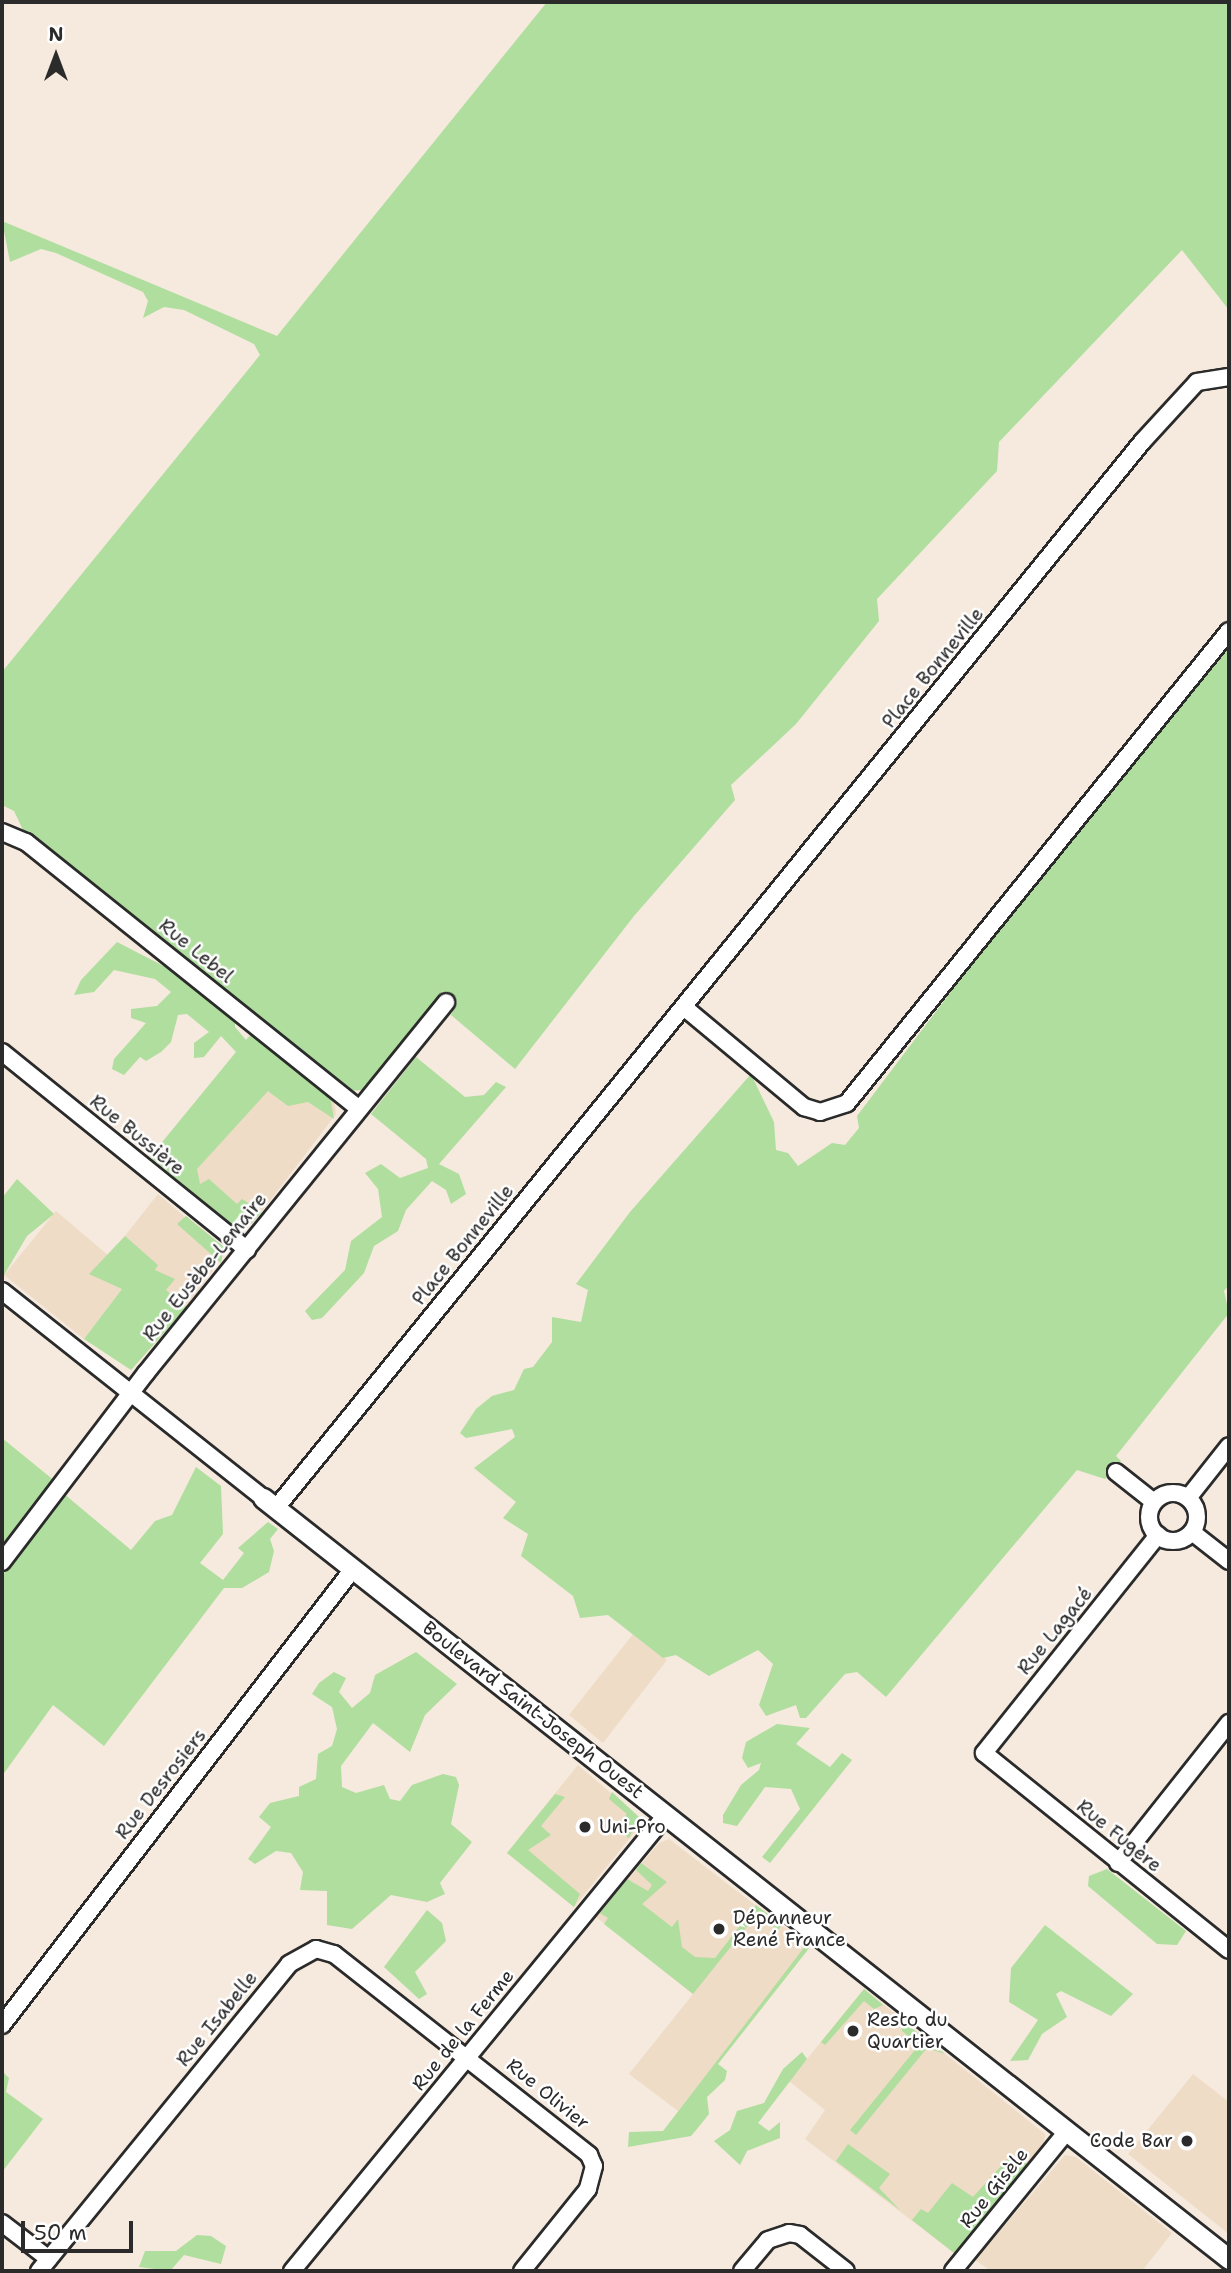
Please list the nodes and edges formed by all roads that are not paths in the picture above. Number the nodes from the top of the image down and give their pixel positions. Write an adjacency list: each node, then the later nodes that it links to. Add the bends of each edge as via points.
1 (1229, 377): 5 (street, Place Bonneville, via 1206,378 1183,394)
2 (1229, 631): 5 (street, via 846,1103 820,1112 804,1107)
3 (2, 832): 7 (street, Rue Lebel, via 26,842)
4 (446, 1002): 7 (street, Rue Eusèbe-Lemaire)
5 (685, 1008): 15 (street, Place Bonneville)
6 (2, 1052): 8 (street, Rue Bussière)
7 (359, 1109): 8 (street, Rue Eusèbe-Lemaire)
8 (247, 1250): 10 (street, Rue Eusèbe-Lemaire)
9 (2, 1291): 10 (street, Boulevard Saint-Joseph Ouest)
10 (130, 1393): 15 (street, Boulevard Saint-Joseph Ouest); 19 (street, Rue Eusèbe-Lemaire)
11 (1229, 1446): 13 (street)
12 (1116, 1472): 14 (street)
13 (1188, 1498): 14 (street, via 1174,1493); 16 (street, via 1196,1510)
14 (1154, 1502): 17 (street, via 1149,1518)
15 (269, 1503): 20 (main road, Boulevard Saint-Joseph Ouest)
16 (1192, 1532): 17 (street, via 1178,1540); 18 (street)
17 (1158, 1535): 22 (street, Rue Lagacé)
18 (1229, 1561)
19 (2, 1562)
20 (353, 1569): 23 (main road, Boulevard Saint-Joseph Ouest); 26 (street, Rue Desrosiers)
21 (1229, 1723): 24 (street)
22 (984, 1753): 24 (street, Rue Fugère)
23 (666, 1815): 27 (street, Rue de la Ferme); 28 (main road, Boulevard Saint-Joseph Ouest)
24 (1118, 1863): 25 (street, Rue Fugère)
25 (1229, 1950)
26 (2, 2025)
27 (468, 2057): 31 (street, Rue Isabelle, via 334,1954 303,1951); 32 (street, Rue de la Ferme); 33 (street, Rue Olivier, via 578,2144 594,2166 584,2196)
28 (1067, 2131): 30 (main road, Boulevard Saint-Joseph Ouest); 36 (street, Rue Gisèle)
29 (2, 2223): 31 (street)
30 (1229, 2259)
31 (44, 2265)
32 (292, 2271)
33 (522, 2271)
34 (743, 2271): 35 (street, via 768,2240 789,2233 800,2235)
35 (846, 2271)
36 (953, 2271)

